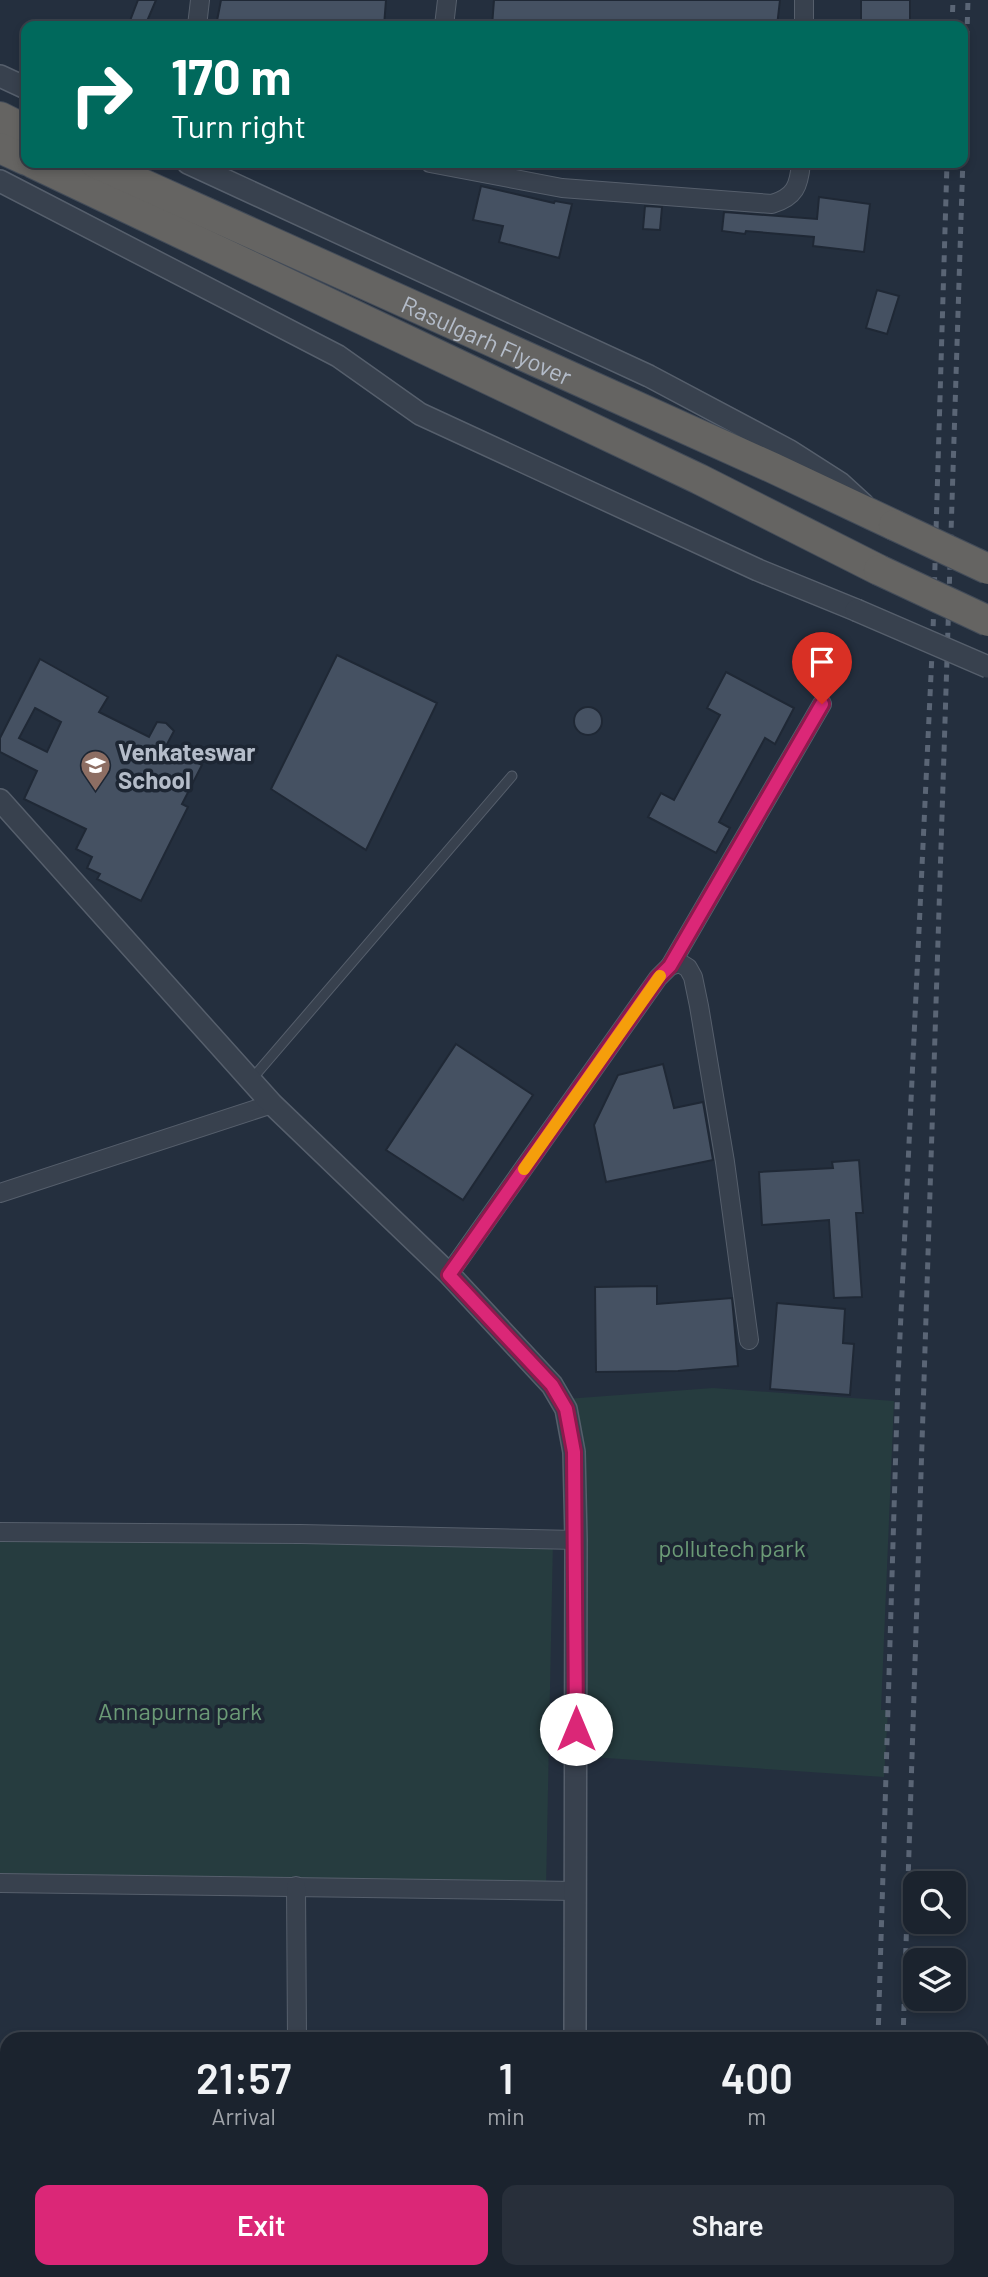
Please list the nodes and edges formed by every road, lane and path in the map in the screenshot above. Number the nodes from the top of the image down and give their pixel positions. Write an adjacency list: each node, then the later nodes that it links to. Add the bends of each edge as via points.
1 (200, 0): 4 (street)
2 (447, 0): 5 (street)
3 (804, 0): 6 (street)
4 (198, 21)
5 (444, 21)
6 (804, 21)
7 (0, 76): 8 (street)
8 (21, 86)
9 (0, 117): 10 (highway)
10 (21, 128)
11 (0, 148): 12 (highway)
12 (21, 158)
13 (44, 168): 21 (highway, Rasulgarh Flyover, bridge)
14 (107, 168): 19 (highway, Rasulgarh Flyover)
15 (199, 168): 19 (street, via 649,376 790,451 840,483)
16 (456, 168): 17 (street, via 562,188 772,204 796,188)
17 (800, 168)
18 (0, 181): 22 (street, bridge, via 338,356 420,414 758,570)
19 (886, 522): 20 (highway, Rasulgarh Flyover, bridge)
20 (988, 569)
21 (988, 621)
22 (988, 667)
23 (822, 704): 26 (street)
24 (512, 776): 27 (lane)
25 (0, 800): 27 (street)
26 (670, 966): 30 (street); 31 (street, via 680,963 693,976)
27 (251, 1081): 28 (street)
28 (272, 1104): 29 (street); 30 (street)
29 (0, 1194)
30 (449, 1275): 33 (street, via 552,1385 566,1409 574,1452)
31 (750, 1340)
32 (0, 1532): 33 (street)
33 (576, 1540): 36 (street)
34 (0, 1883): 35 (street)
35 (296, 1886): 36 (street); 37 (street)
36 (576, 1891): 38 (street)
37 (297, 2032)
38 (575, 2032)

